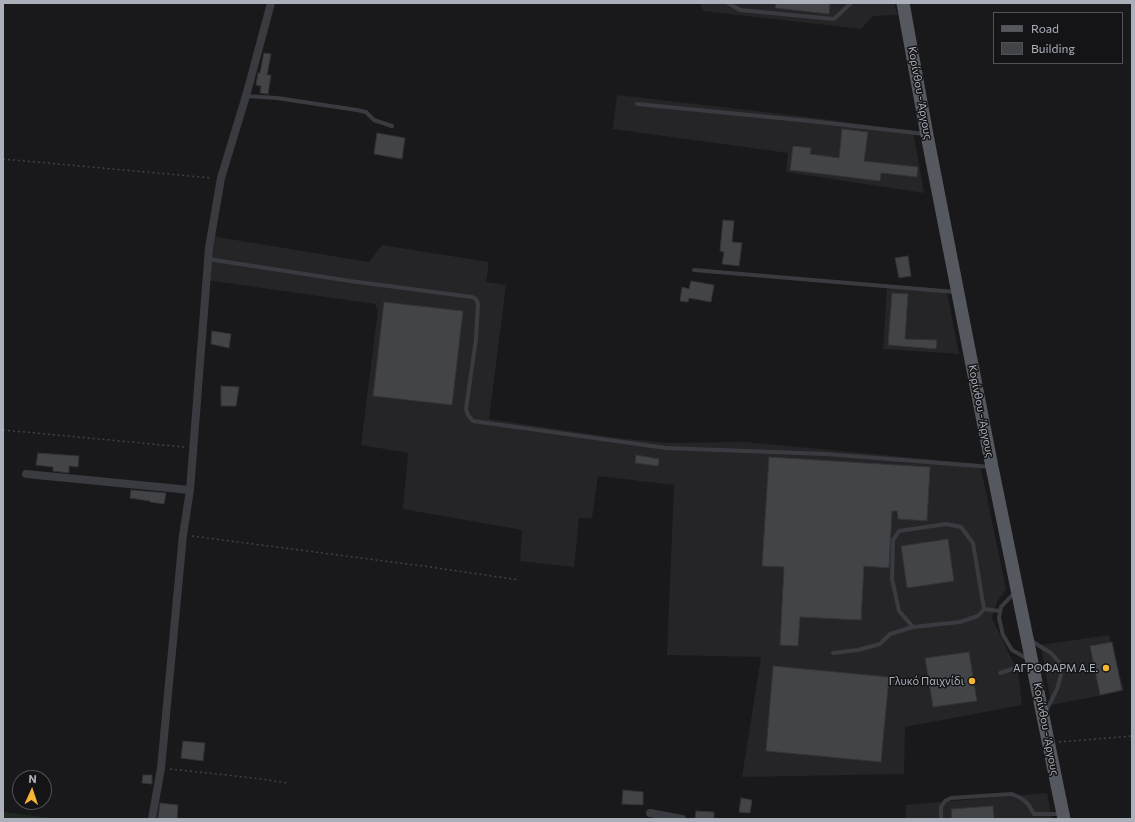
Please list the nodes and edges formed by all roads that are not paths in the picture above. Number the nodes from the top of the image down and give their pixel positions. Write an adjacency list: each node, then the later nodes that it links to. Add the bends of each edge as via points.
1 (271, 3): 5 (street)
2 (728, 3): 3 (lane, via 740,10 834,19)
3 (851, 3)
4 (903, 3): 8 (main road, Κορίνθου - Άργους)
5 (246, 96): 7 (lane, via 357,110 366,112 374,120); 9 (street, via 221,178)
6 (637, 104): 8 (lane)
7 (392, 126)
8 (927, 134): 11 (main road, Κορίνθου - Άργους)
9 (208, 259): 12 (lane, via 476,299 476,339 466,409 473,421 666,448 826,454); 14 (street)
10 (694, 270): 11 (lane)
11 (958, 293): 12 (main road, Κορίνθου - Άργους)
12 (992, 467): 15 (main road, Κορίνθου - Άργους)
13 (26, 474): 14 (street)
14 (190, 490): 27 (street, via 183,535 160,768)
15 (1018, 589): 17 (lane); 19 (main road, Κορίνθου - Άργους)
16 (984, 609): 17 (lane); 18 (lane, via 978,616 960,622); 18 (lane, via 973,543 961,527 946,524 899,531 893,540 892,579 899,611)
17 (1000, 611): 21 (lane, via 1003,635 1012,650)
18 (914, 627): 20 (lane, via 890,634 880,644)
19 (1028, 639): 21 (main road, Κορίνθου - Άργους); 23 (lane, via 1051,653 1059,662 1061,675)
20 (833, 653)
21 (1033, 662): 22 (lane); 23 (main road, Κορίνθου - Άργους)
22 (1000, 673)
23 (1044, 715): 26 (main road, Κορίνθου - Άργους)
24 (650, 813): 28 (street)
25 (1034, 814): 26 (lane); 29 (lane, via 1028,804 1012,794 951,798 941,807); 30 (lane)
26 (1064, 817)
27 (152, 819)
28 (682, 819)
29 (941, 819)
30 (1030, 819)

